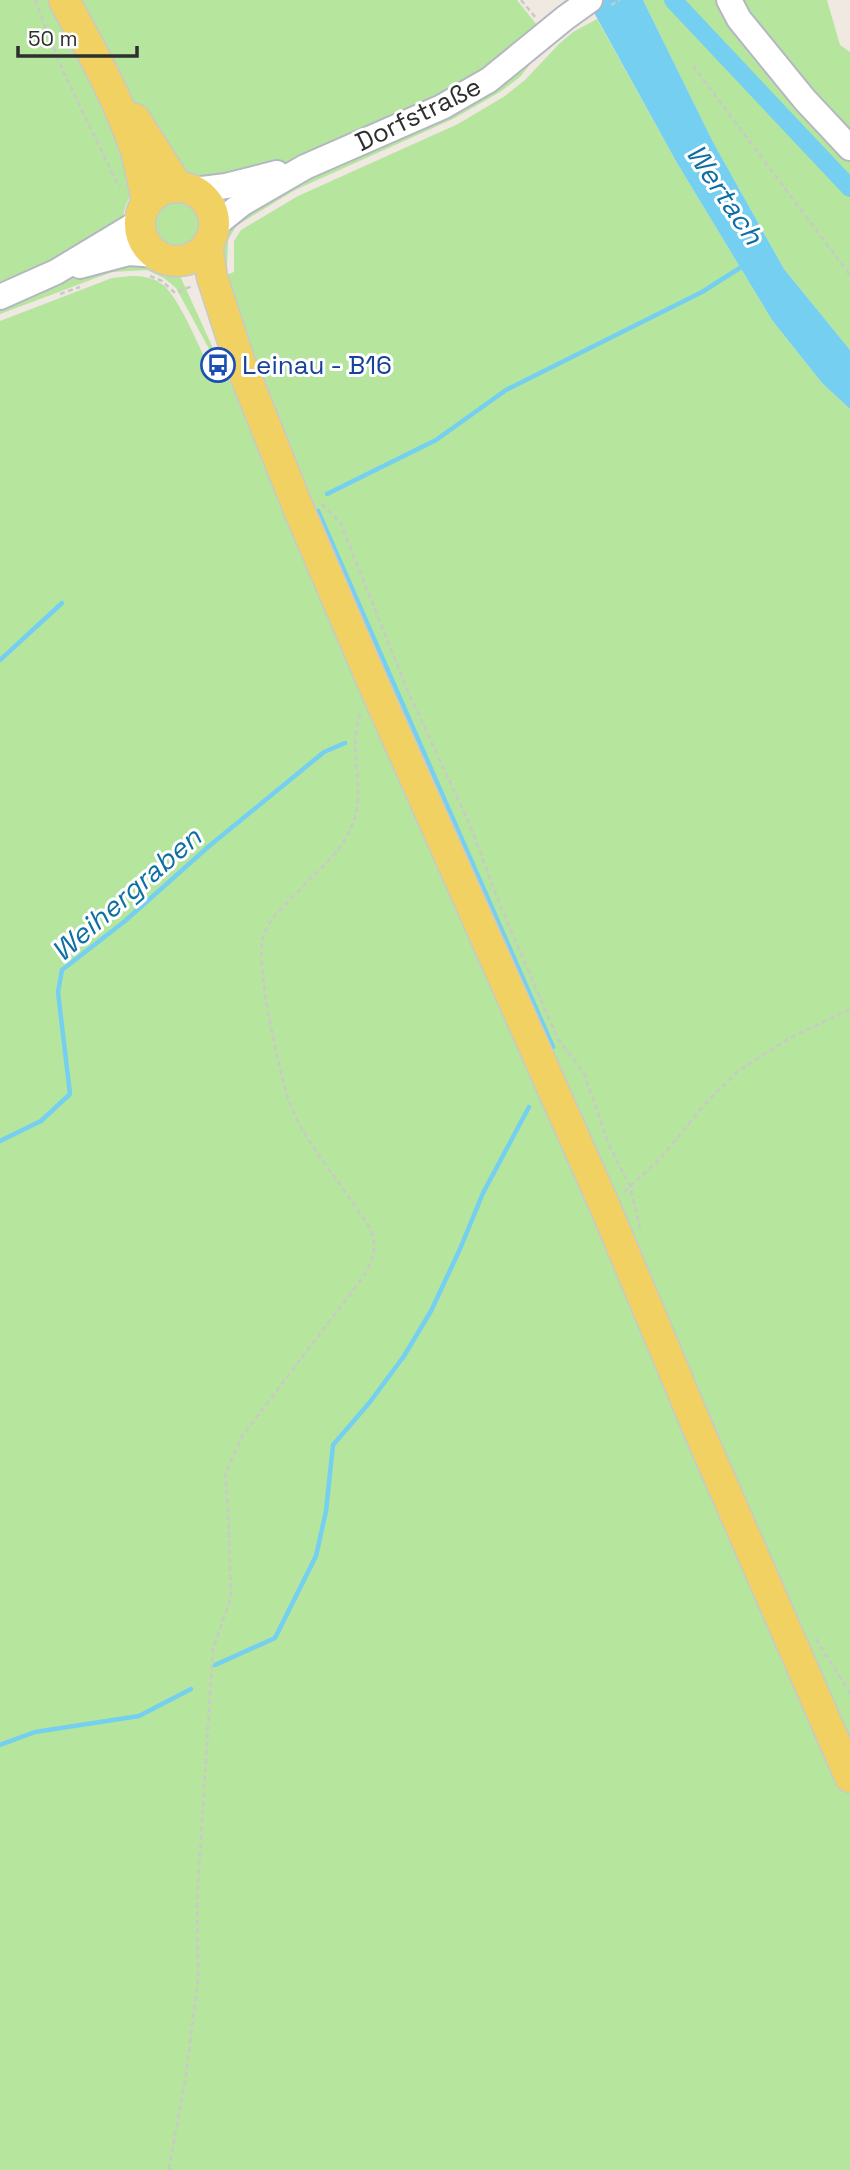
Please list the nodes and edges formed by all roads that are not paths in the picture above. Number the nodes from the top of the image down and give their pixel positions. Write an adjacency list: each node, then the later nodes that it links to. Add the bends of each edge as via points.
1 (64, 0): 4 (main road)
2 (590, 0): 6 (street, Dorfstraße, via 489,80 442,107)
3 (729, 0): 5 (street, via 738,19)
4 (98, 64): 7 (main road); 8 (main road, via 136,151)
5 (850, 148)
6 (305, 167): 7 (street, via 226,186); 9 (street, via 243,203)
7 (186, 188): 8 (main road, via 157,192); 9 (main road, via 207,200 211,208)
8 (143, 211): 10 (main road, via 144,243); 11 (street)
9 (210, 237): 10 (main road, via 194,256); 13 (main road, via 212,277)
10 (169, 269): 11 (street, via 129,253); 13 (main road)
11 (55, 284): 12 (street)
12 (0, 297)
13 (238, 357): 14 (main road, via 379,697)
14 (850, 1777)

